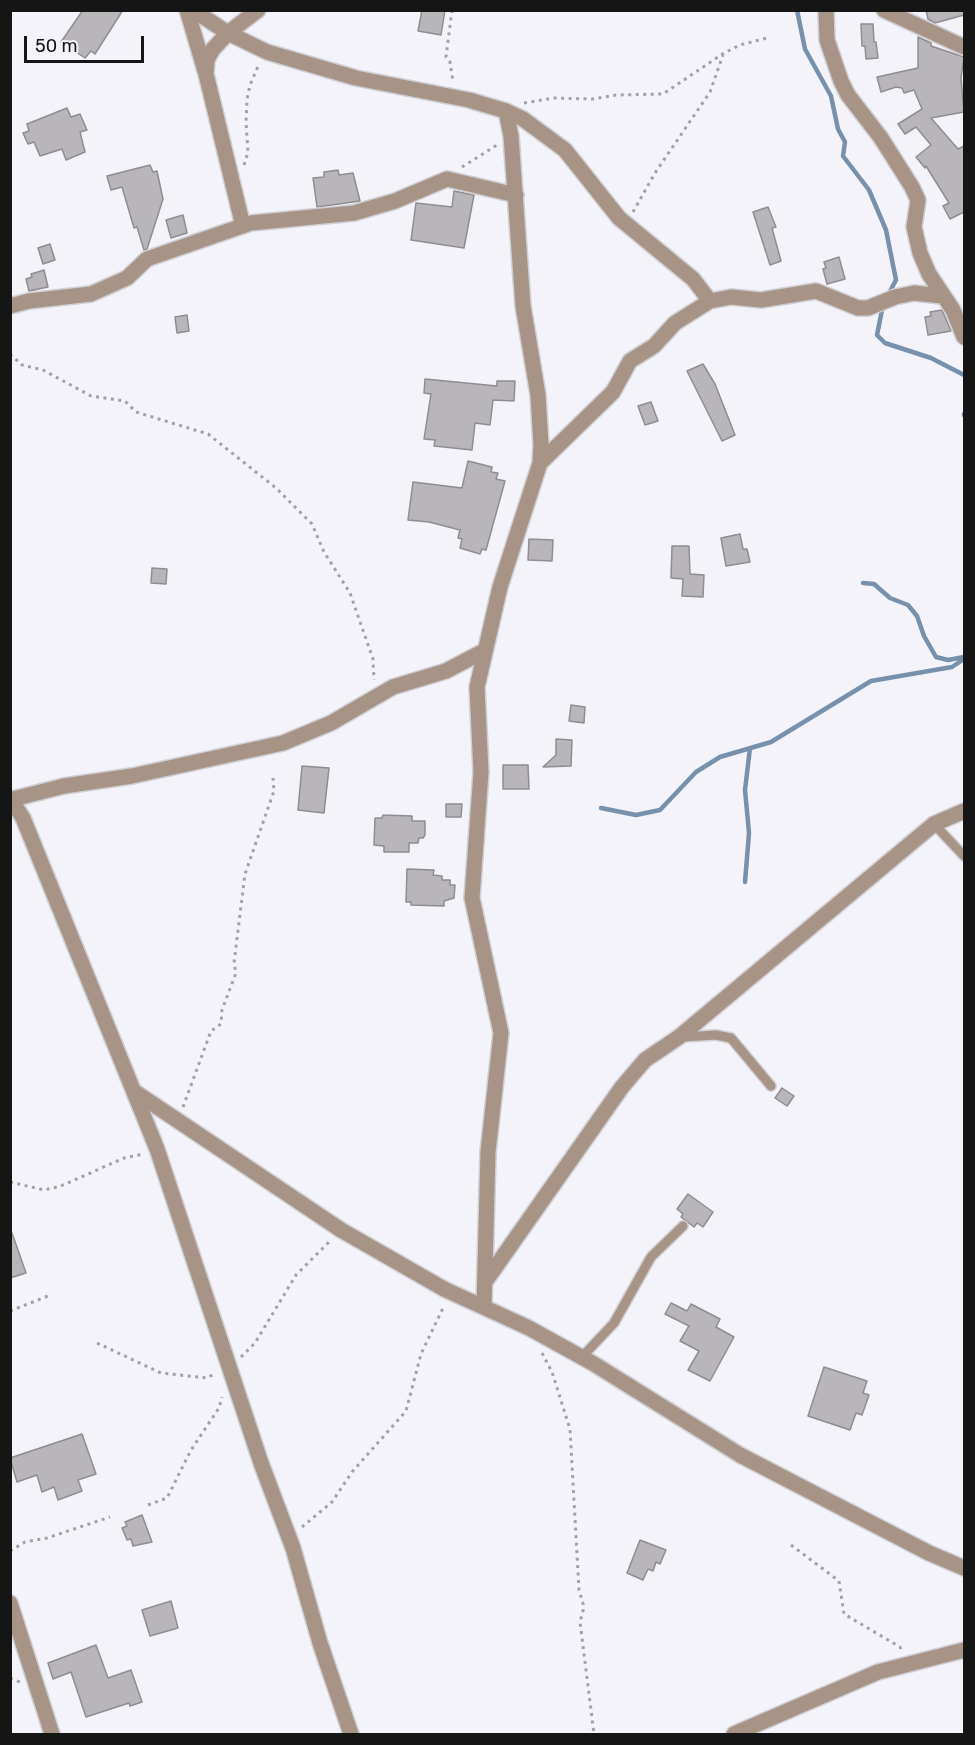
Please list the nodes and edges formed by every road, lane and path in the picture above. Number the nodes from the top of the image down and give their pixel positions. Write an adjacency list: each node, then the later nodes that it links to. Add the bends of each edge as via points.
1 (187, 10): 12 (street)
2 (193, 10): 7 (street)
3 (258, 10): 7 (street)
4 (452, 10): 13 (path, via 446,57)
5 (826, 10): 21 (street, via 827,40 848,95 881,138 918,200 915,237)
6 (884, 10): 9 (street)
7 (228, 33): 10 (street); 12 (street, via 207,60)
8 (767, 38): 11 (path)
9 (964, 47)
10 (267, 52): 13 (street, via 356,78); 16 (path, via 250,85)
11 (724, 53): 14 (path, via 663,94 553,98 529,101); 19 (path, via 710,92 655,173)
12 (206, 74): 20 (street)
13 (456, 98): 14 (street)
14 (506, 111): 15 (street); 19 (street, via 565,150)
15 (511, 136): 17 (path); 18 (street)
16 (247, 157)
17 (447, 179): 18 (street); 20 (street, via 354,213 272,219)
18 (516, 195): 26 (street, via 523,306 539,403)
19 (626, 225): 22 (street, via 693,279)
20 (243, 226): 23 (street, via 147,259 127,278 91,294)
21 (942, 296): 22 (street, via 914,293 868,309 816,291 761,300 731,297); 24 (street, via 953,310)
22 (710, 301): 26 (street, via 675,323 654,346 630,361 613,392)
23 (10, 306)
24 (964, 337)
25 (10, 354): 28 (path, via 22,365 43,369 91,396 124,401 136,412 208,434 276,488 312,524 350,593 373,659)
26 (540, 463): 27 (street)
27 (484, 651): 28 (street, via 446,671 393,687); 42 (street, via 477,687 481,772 472,898 501,1033 488,1152)
28 (376, 697): 30 (street, via 331,723 283,743)
29 (273, 778): 37 (path, via 274,791 245,874 236,973 221,1024 211,1031 185,1104)
30 (12, 799): 36 (street)
31 (964, 811): 32 (street)
32 (934, 824): 33 (lane); 34 (street)
33 (964, 856)
34 (679, 1037): 35 (lane, via 731,1038); 42 (street, via 645,1060 621,1087)
35 (771, 1086)
36 (135, 1092): 37 (street); 38 (street)
37 (176, 1118): 41 (street)
38 (157, 1149): 39 (path, via 44,1190); 50 (street)
39 (10, 1182)
40 (682, 1227): 49 (lane, via 651,1257 614,1323)
41 (341, 1230): 43 (street); 50 (path, via 296,1275 255,1343)
42 (485, 1282): 45 (street)
43 (444, 1289): 45 (street); 54 (path, via 446,1300 421,1354 406,1411 352,1472 332,1502 298,1531)
44 (48, 1296): 46 (path)
45 (484, 1307): 47 (street)
46 (10, 1311)
47 (529, 1328): 49 (street); 62 (path, via 552,1372 570,1429 579,1590 584,1607 580,1622)
48 (97, 1343): 50 (path, via 161,1373 207,1378)
49 (582, 1358): 56 (street, via 740,1455 929,1554)
50 (230, 1365): 51 (path, via 219,1408 191,1450 167,1498); 54 (street)
51 (148, 1505)
52 (110, 1517): 55 (path, via 25,1542)
53 (791, 1545): 59 (path, via 839,1581 844,1614 900,1647)
54 (293, 1548): 61 (street)
55 (10, 1551)
56 (964, 1568)
57 (10, 1603): 60 (street)
58 (964, 1650): 59 (street)
59 (909, 1664): 63 (street, via 878,1672)
60 (52, 1734)
61 (351, 1734)
62 (594, 1734)
63 (734, 1734)

